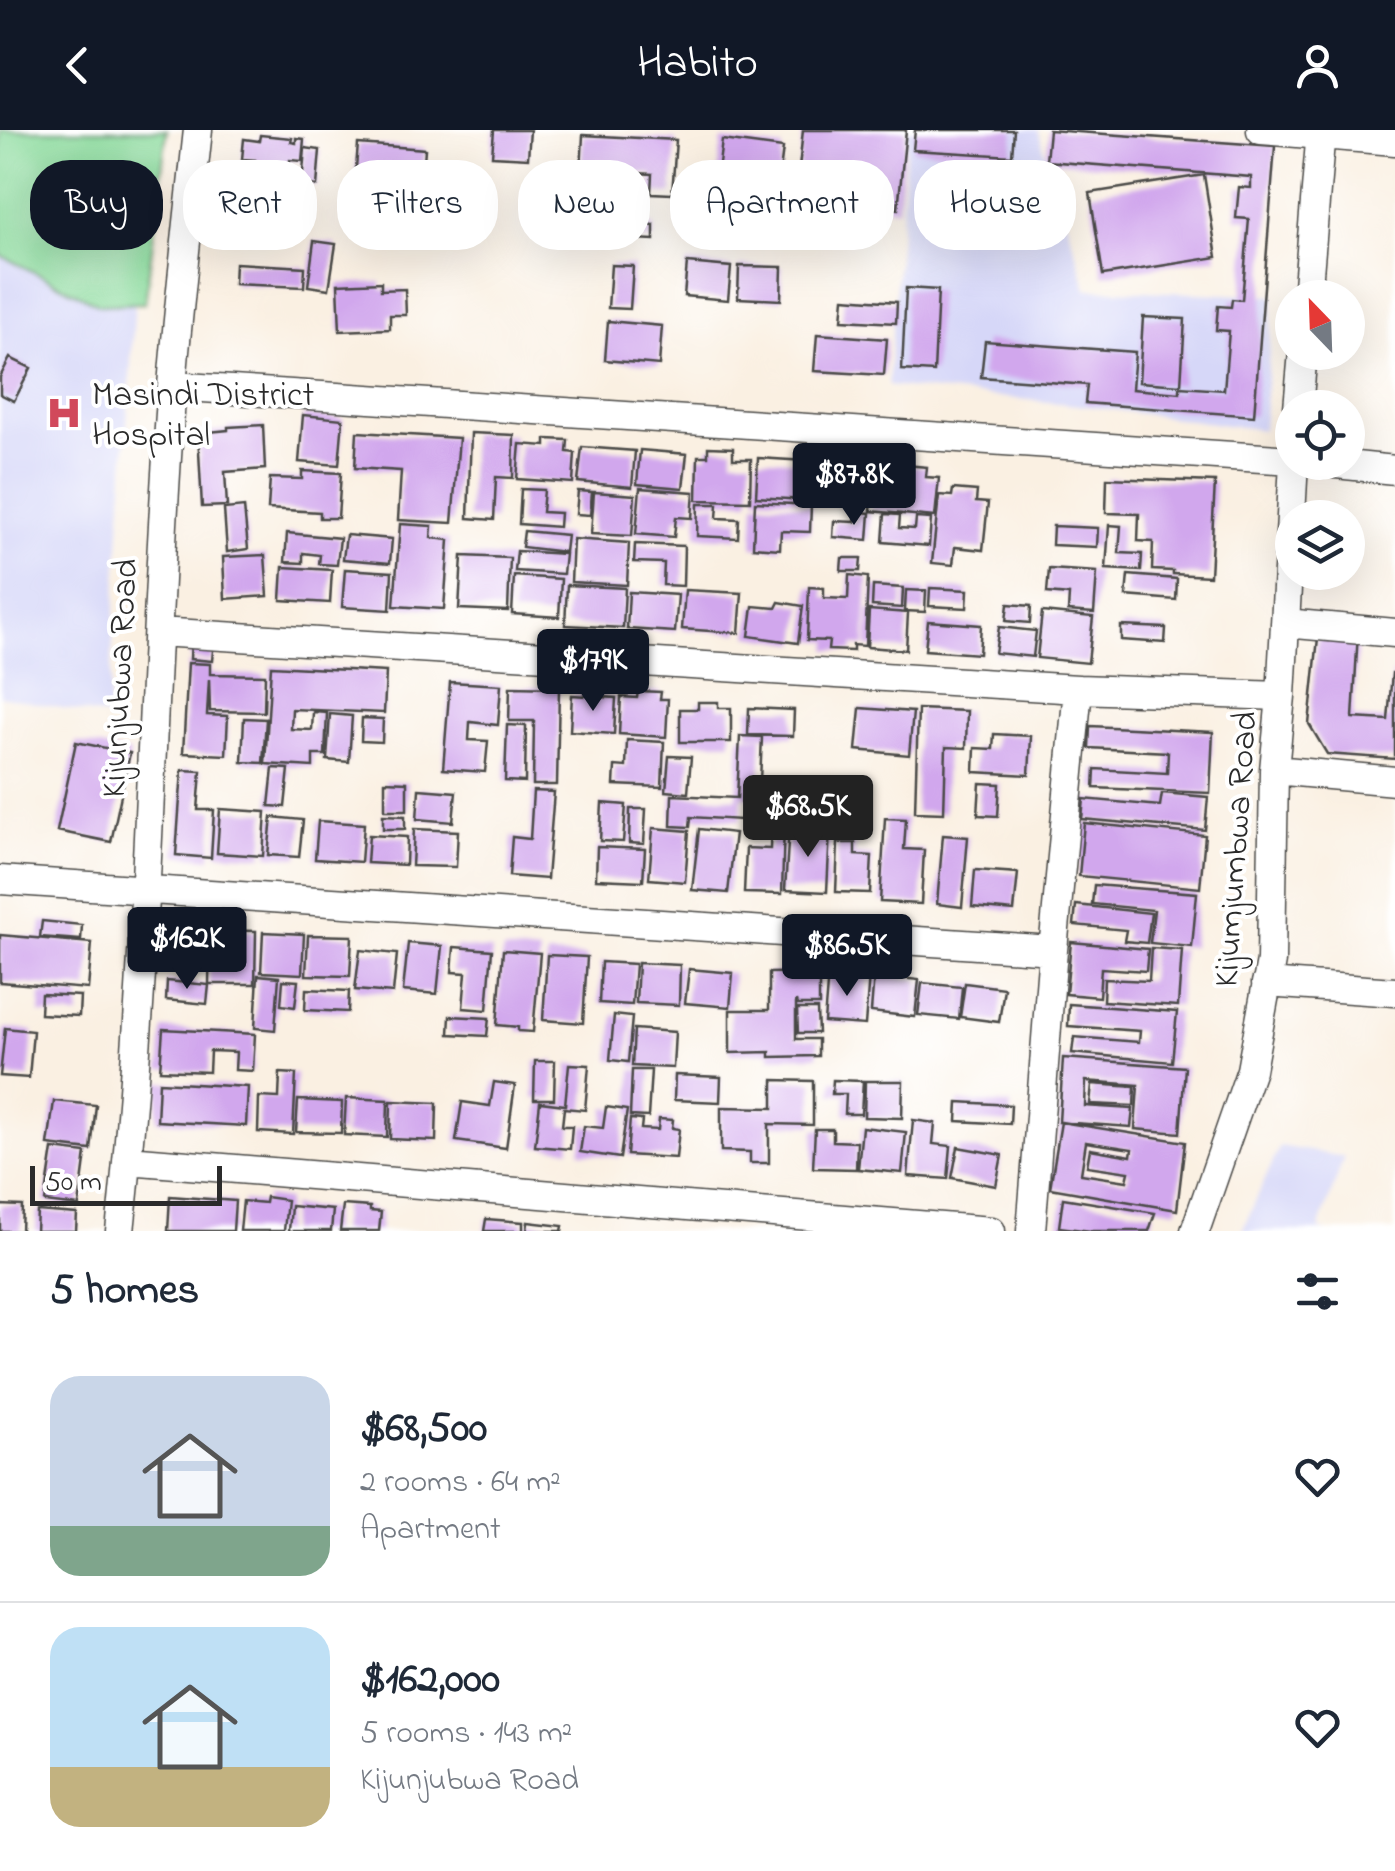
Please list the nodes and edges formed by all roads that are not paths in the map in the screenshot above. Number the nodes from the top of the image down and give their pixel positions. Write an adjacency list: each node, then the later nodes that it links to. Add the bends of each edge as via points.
1 (198, 130): 6 (street, Kijunjubwa Road)
2 (1261, 130): 3 (street)
3 (1321, 132): 4 (street); 5 (street)
4 (1395, 140)
5 (1309, 280)
6 (172, 386): 7 (street); 12 (street, Kijunjubwa Road)
7 (1275, 460)
8 (1365, 467): 9 (street)
9 (1395, 470)
10 (1292, 480): 11 (street, Kijumjumbwa Road)
11 (1285, 624): 13 (street); 15 (street, Kijumjumbwa Road)
12 (158, 632): 14 (street); 19 (street, Kijunjubwa Road)
13 (1395, 632)
14 (1078, 690): 15 (street); 20 (street)
15 (1281, 696): 16 (street, Kijumjumbwa Road)
16 (1274, 770): 17 (street); 21 (street, Kijumjumbwa Road)
17 (1395, 781)
18 (0, 880): 19 (street)
19 (145, 890): 20 (street); 23 (street, Kijunjubwa Road)
20 (1052, 950): 26 (street)
21 (1266, 983): 22 (street); 27 (street, Kijumjumbwa Road, via 1251,1070)
22 (1395, 992)
23 (128, 1160): 24 (street, Kijunjubwa Road); 25 (street)
24 (120, 1231)
25 (991, 1231)
26 (1031, 1231)
27 (1195, 1231)

